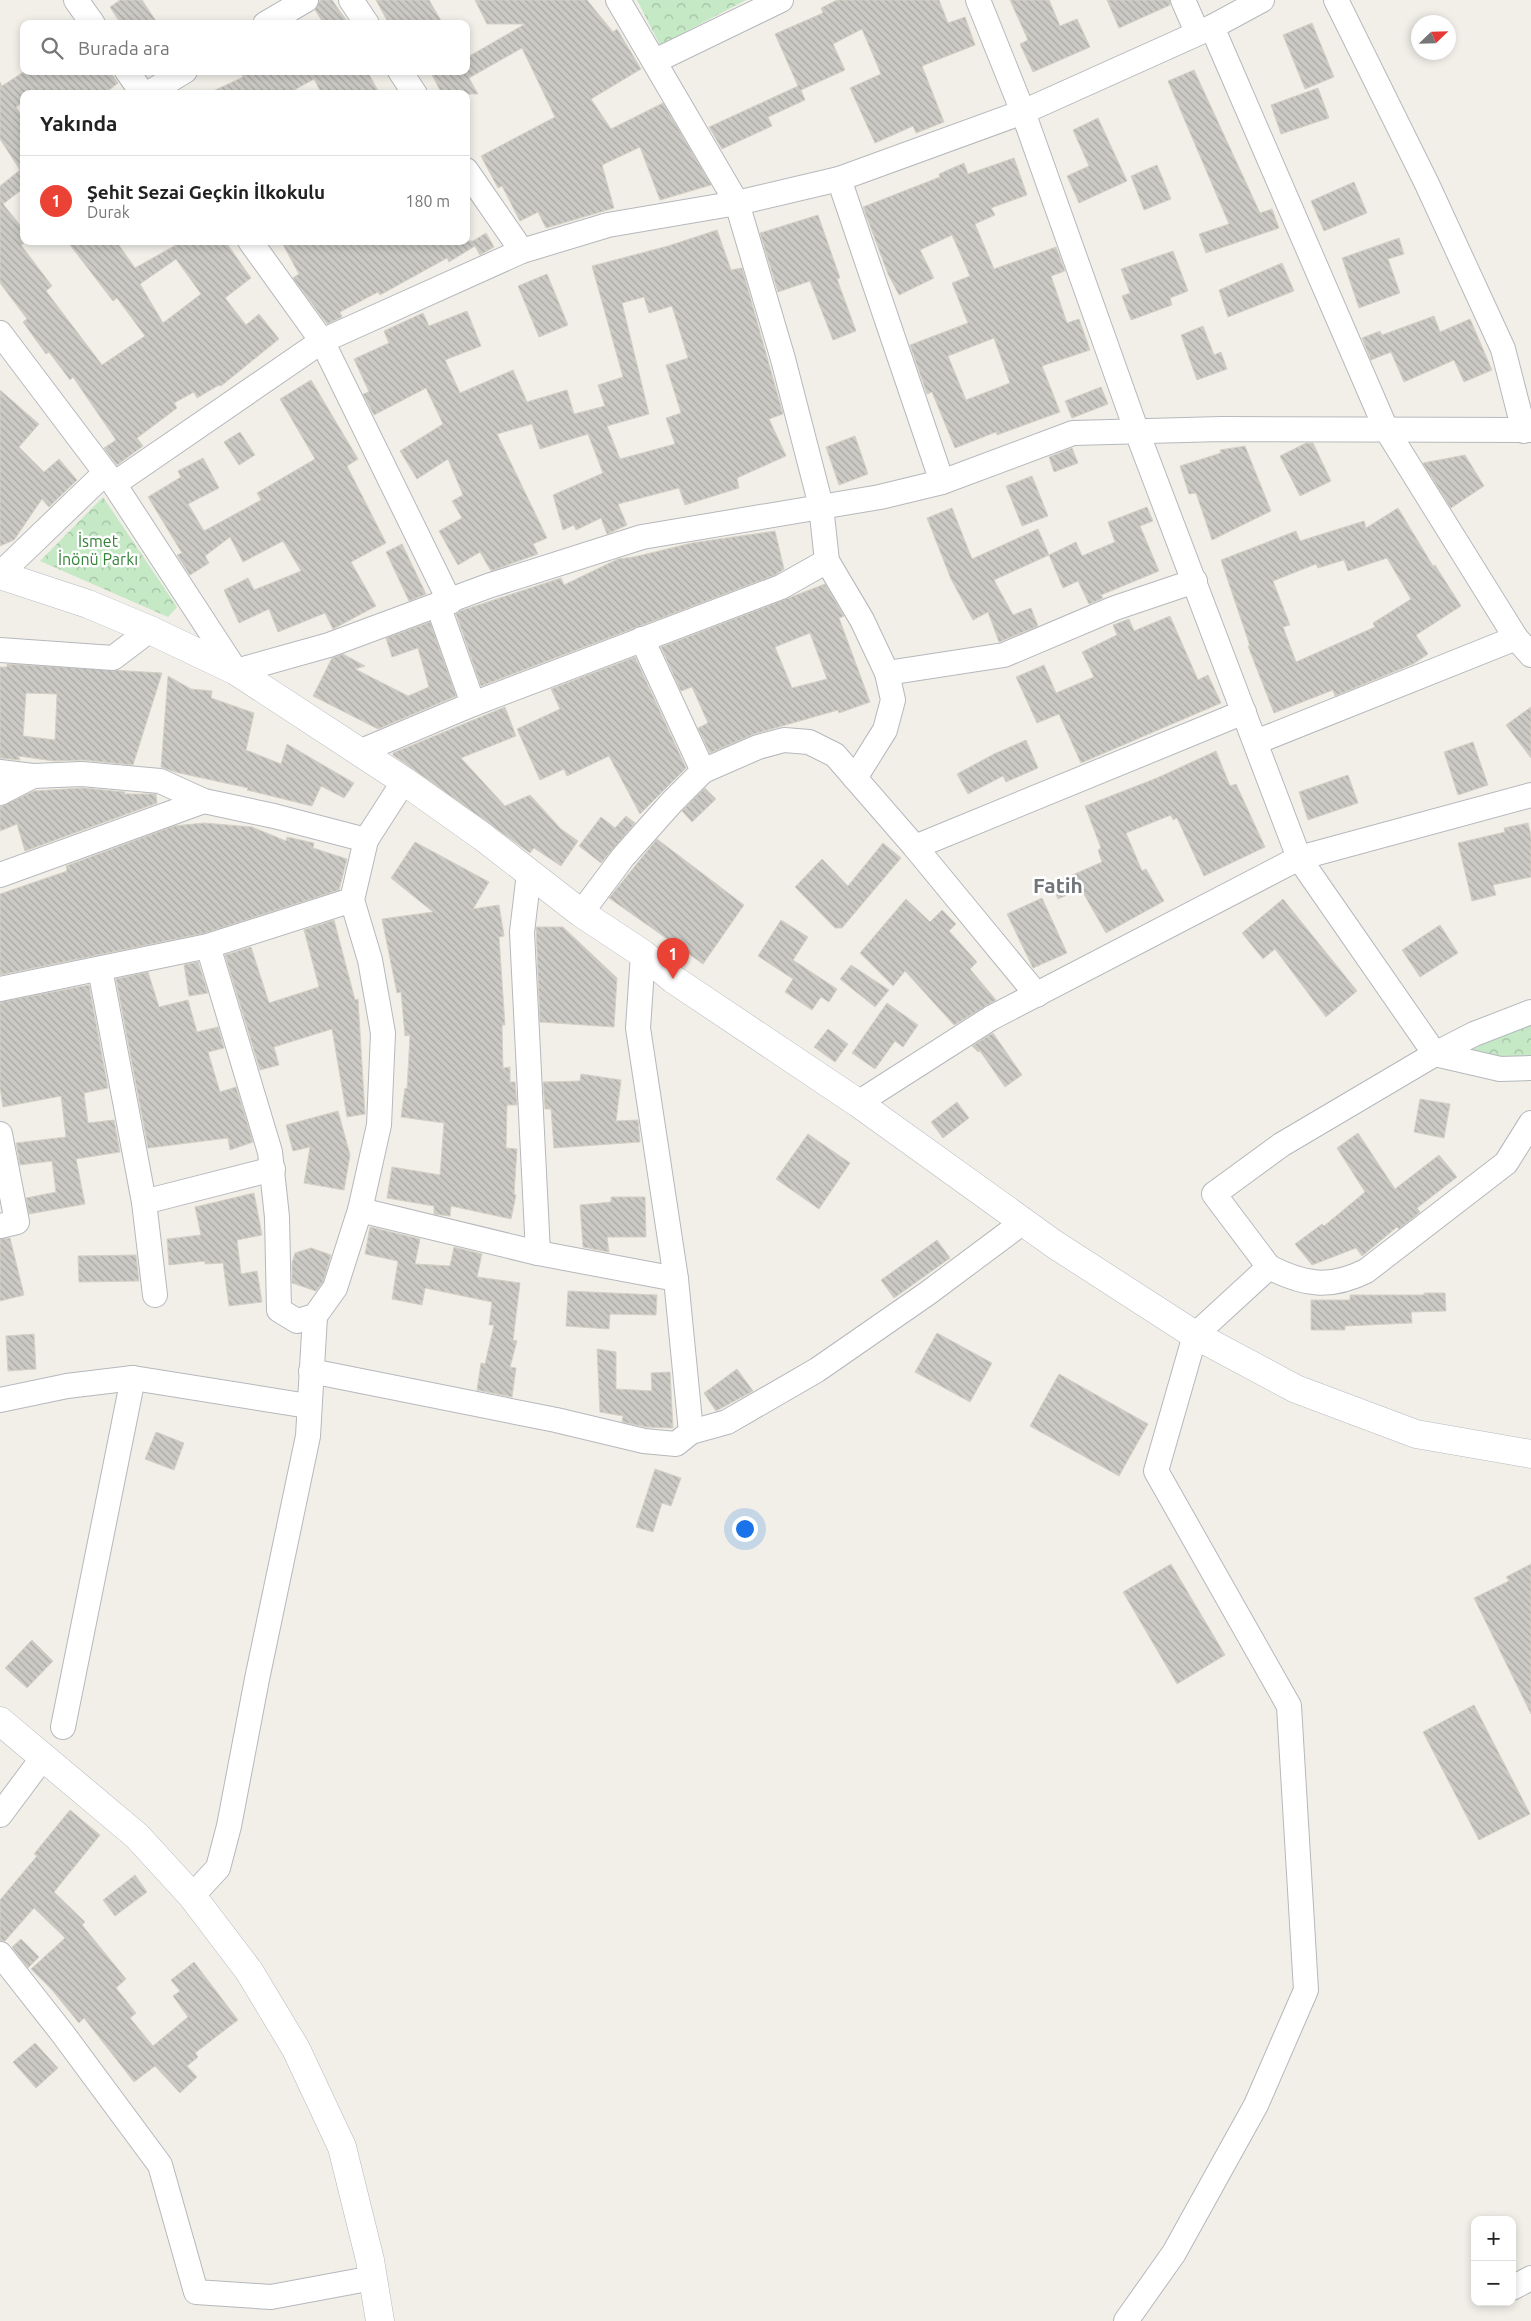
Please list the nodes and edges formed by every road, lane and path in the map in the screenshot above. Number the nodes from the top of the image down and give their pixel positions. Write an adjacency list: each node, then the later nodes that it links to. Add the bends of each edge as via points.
1 (76, 0): 10 (street)
2 (306, 0): 11 (street)
3 (351, 0): 12 (street)
4 (618, 0): 14 (street)
5 (781, 0): 14 (street)
6 (978, 0): 21 (street)
7 (1183, 0): 13 (street)
8 (1262, 0): 13 (street)
9 (1336, 0): 30 (street, via 1427,184 1503,349)
10 (90, 20)
11 (273, 20)
12 (364, 20)
13 (1204, 29): 21 (street); 29 (street)
14 (655, 60): 24 (street)
15 (130, 75): 18 (street)
16 (178, 75): 19 (street)
17 (403, 75): 20 (street)
18 (142, 90)
19 (152, 90)
20 (412, 90)
21 (1023, 112): 23 (street); 31 (street)
22 (470, 176): 26 (street)
23 (838, 179): 24 (street); 33 (street)
24 (737, 203): 26 (street, via 608,225); 34 (street, via 783,359)
25 (253, 245): 28 (street)
26 (522, 252): 28 (street)
27 (0, 332): 32 (street)
28 (322, 341): 32 (street); 38 (street)
29 (1386, 429): 30 (street); 31 (street); 41 (street)
30 (1527, 430)
31 (1137, 432): 33 (street, via 1072,433); 37 (street)
32 (109, 479): 36 (street); 43 (street)
33 (942, 482): 34 (street, via 880,497)
34 (821, 506): 35 (street); 38 (street, via 642,537 488,586)
35 (827, 561): 40 (street, via 781,587); 44 (street, via 862,620)
36 (0, 574): 39 (main road, via 88,604)
37 (1195, 581): 44 (street, via 1115,608 1004,655); 46 (street)
38 (444, 604): 43 (street, via 329,645); 45 (street)
39 (150, 630): 42 (street, via 113,658); 43 (main road)
40 (642, 639): 45 (street); 50 (street)
41 (1524, 646): 47 (street)
42 (0, 650)
43 (236, 671): 48 (main road)
44 (887, 673): 52 (street, via 893,700 885,730)
45 (473, 704): 48 (street)
46 (1244, 712): 47 (street); 58 (street)
47 (1256, 742): 59 (street)
48 (359, 752): 53 (main road)
49 (0, 772): 51 (street)
50 (703, 772): 52 (street, via 758,747 784,740 809,742 835,755); 63 (street, via 623,857)
51 (33, 776): 54 (street); 56 (street, via 82,774 160,781)
52 (855, 778): 58 (street)
53 (404, 781): 57 (street); 60 (main road)
54 (0, 793)
55 (1531, 795): 59 (street)
56 (204, 801): 57 (street); 61 (street)
57 (366, 840): 62 (street)
58 (915, 847): 68 (street)
59 (1299, 858): 68 (street); 70 (street)
60 (529, 874): 63 (main road); 80 (street, via 522,932)
61 (0, 875)
62 (352, 900): 64 (street); 77 (street, via 370,960 383,1033 379,1125)
63 (581, 913): 65 (main road)
64 (208, 946): 66 (street); 75 (street, via 270,1152)
65 (643, 954): 72 (main road, via 673,979); 82 (street, via 638,1028)
66 (100, 969): 67 (street); 76 (street)
67 (0, 990)
68 (1037, 995): 72 (street, via 990,1018)
69 (1531, 1012): 70 (street, via 1474,1034)
70 (1435, 1054): 71 (street, via 1500,1069); 81 (street, via 1281,1145 1214,1194)
71 (1531, 1068)
72 (858, 1103): 78 (main road)
73 (1531, 1123): 81 (street, via 1506,1163 1366,1271 1340,1281 1313,1282 1290,1278)
74 (0, 1134): 79 (street, via 18,1222)
75 (272, 1169): 76 (street); 84 (street, via 277,1217 279,1310 297,1321)
76 (144, 1202): 83 (street)
77 (360, 1210): 80 (street); 84 (street, via 335,1288)
78 (1023, 1222): 85 (main road); 90 (street, via 817,1370 727,1422)
79 (0, 1226)
80 (538, 1253): 82 (street)
81 (1269, 1267): 85 (street)
82 (676, 1279): 90 (street)
83 (155, 1295)
84 (315, 1316): 86 (street)
85 (1195, 1335): 91 (main road, via 1296,1389 1416,1434); 102 (street, via 1156,1471 1289,1706 1306,1990 1256,2105 1174,2253)
86 (311, 1371): 89 (street); 90 (street, via 644,1441 676,1444)
87 (133, 1378): 88 (street, via 67,1386); 89 (street); 93 (street)
88 (0, 1400)
89 (308, 1406): 96 (street, via 308,1436 229,1826 218,1868)
90 (691, 1432)
91 (1531, 1454)
92 (0, 1721): 94 (main road)
93 (63, 1727)
94 (44, 1756): 95 (street); 96 (main road, via 137,1836)
95 (0, 1815)
96 (192, 1896): 98 (main road, via 249,1971 309,2076 342,2147)
97 (0, 1954): 98 (street, via 160,2165 196,2292 271,2297)
98 (373, 2278): 101 (main road)
99 (1531, 2278): 100 (street)
100 (1516, 2286)
101 (380, 2321)
102 (1126, 2321)

